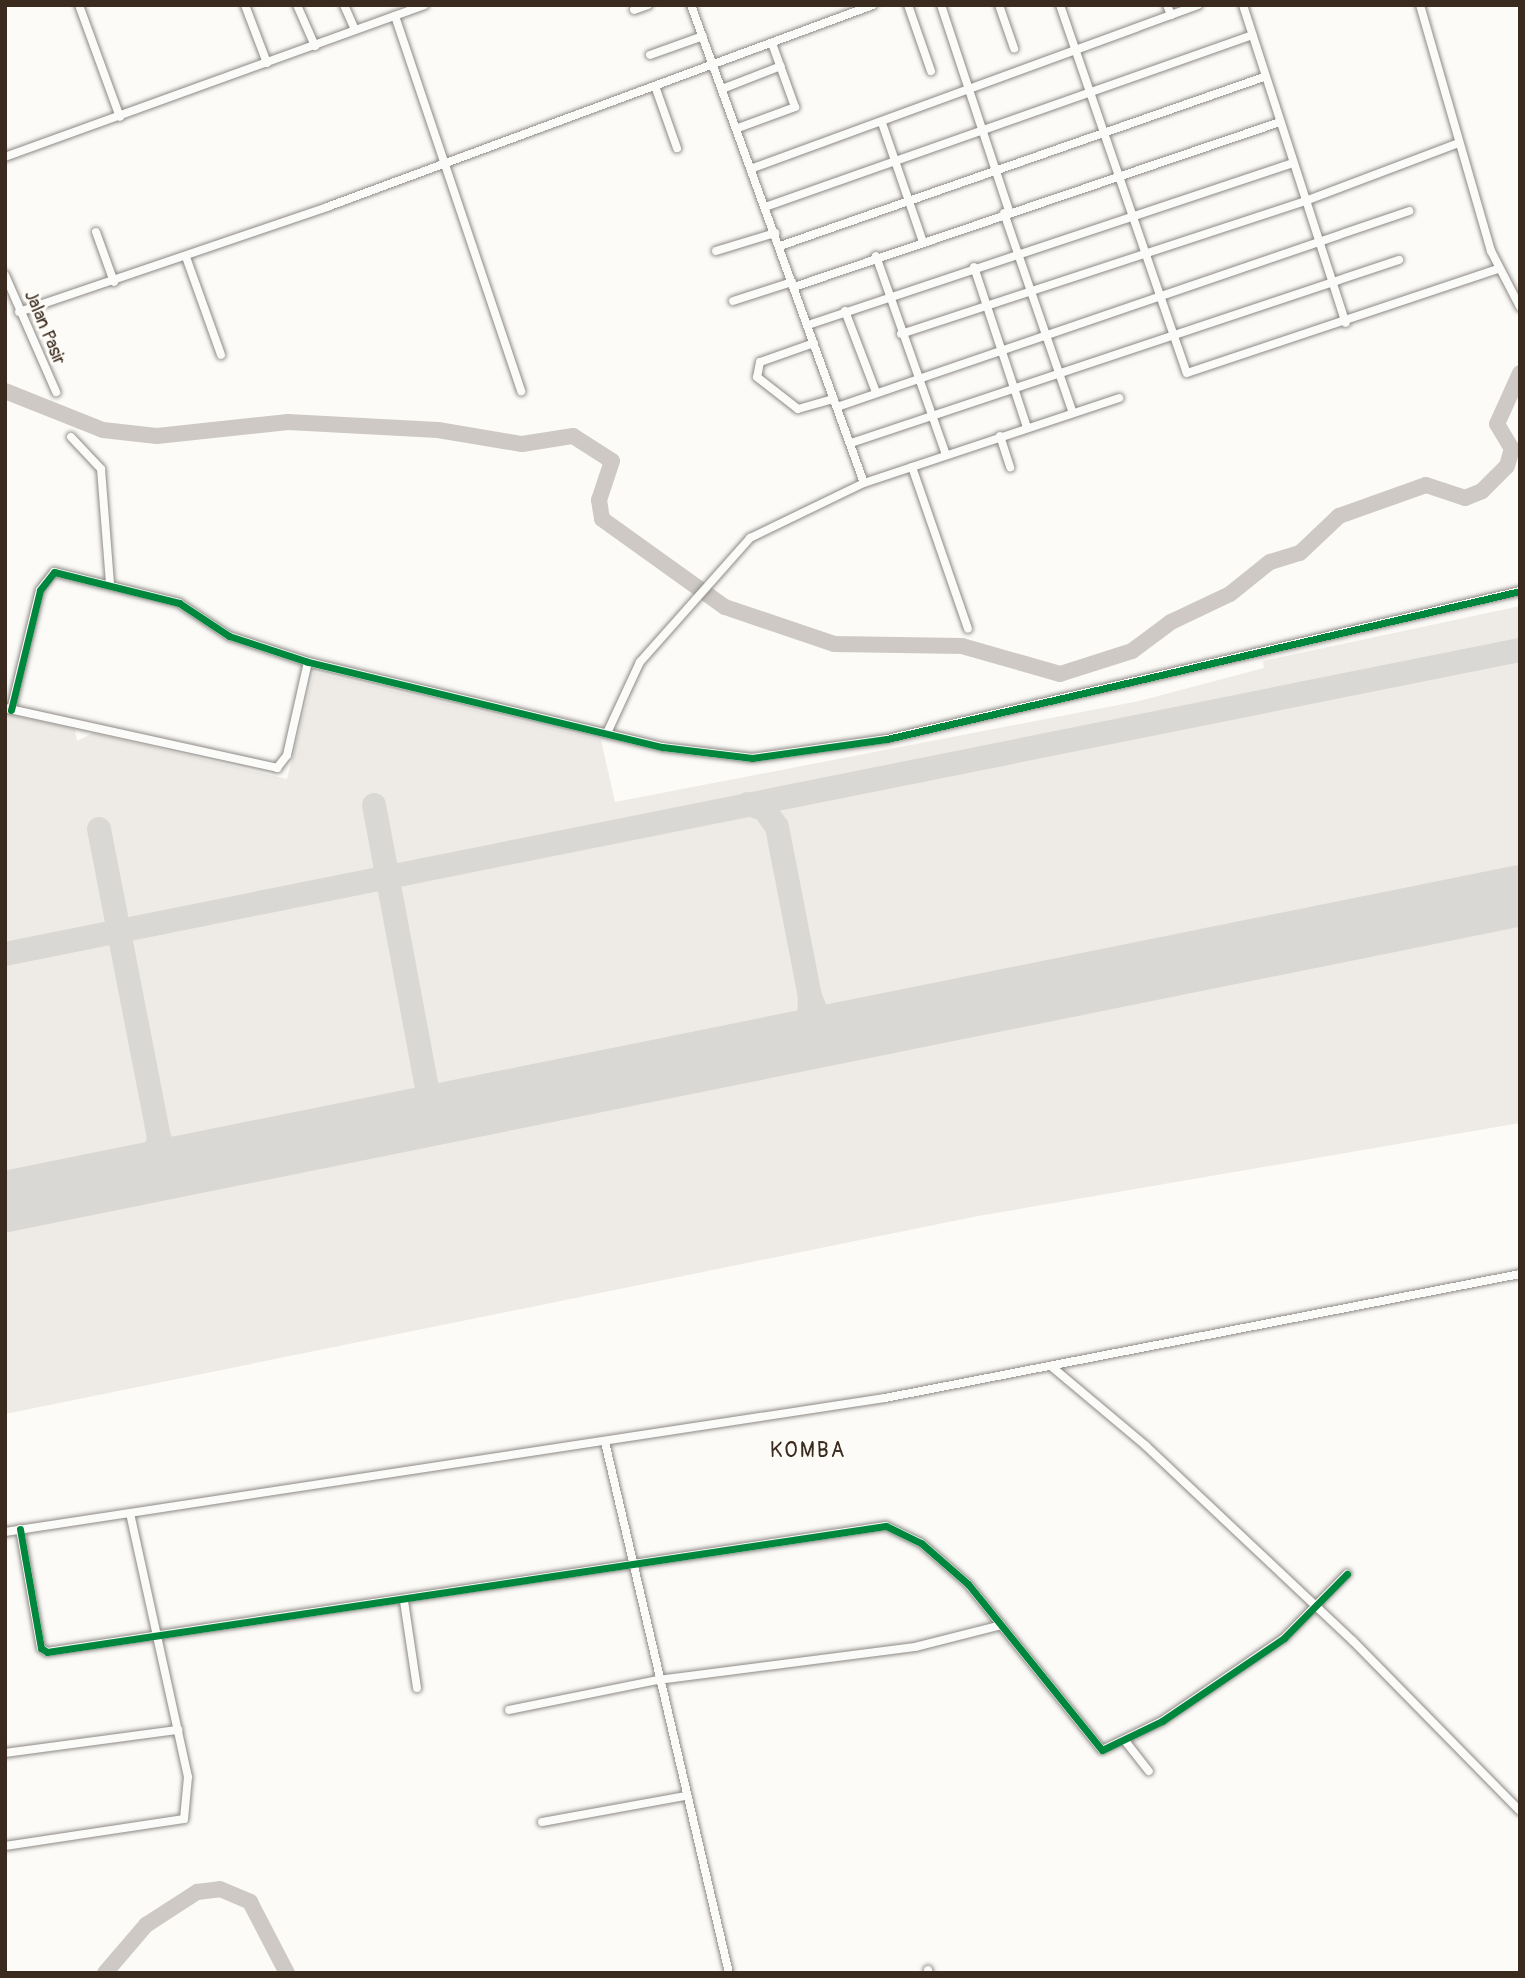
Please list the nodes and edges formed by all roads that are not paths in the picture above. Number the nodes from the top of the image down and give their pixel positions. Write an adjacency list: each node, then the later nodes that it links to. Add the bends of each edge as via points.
1 (79, 5): 37 (street)
2 (245, 5): 28 (street)
3 (297, 5): 24 (street)
4 (344, 5): 20 (street)
5 (424, 5): 19 (street)
6 (648, 5): 17 (street)
7 (691, 5): 22 (street)
8 (873, 5): 23 (street)
9 (908, 5): 31 (street)
10 (941, 5): 35 (street)
11 (999, 5): 25 (street)
12 (1060, 5): 26 (street)
13 (1167, 5): 18 (street)
14 (1198, 5): 18 (street)
15 (1243, 5): 21 (street)
16 (1420, 5): 43 (street)
17 (634, 10)
18 (1171, 15): 26 (street)
19 (395, 16): 20 (street); 47 (street)
20 (355, 30): 24 (street)
21 (1253, 35): 32 (street); 36 (street)
22 (703, 36): 27 (street); 29 (street)
23 (772, 43): 29 (street); 30 (street)
24 (315, 46): 28 (street)
25 (1014, 48)
26 (1078, 51): 35 (street); 36 (street)
27 (650, 55)
28 (267, 63): 37 (street)
29 (713, 64): 33 (street); 34 (street)
30 (781, 66): 34 (street); 40 (street, via 795,107)
31 (931, 71)
32 (1264, 77): 39 (street); 41 (street)
33 (655, 86): 44 (street); 47 (street)
34 (722, 89): 40 (street)
35 (970, 91): 38 (street); 42 (street)
36 (1092, 91): 41 (street); 42 (street)
37 (120, 117): 45 (street)
38 (882, 123): 46 (street); 49 (street)
39 (1277, 123): 48 (street); 51 (street)
40 (738, 128): 49 (street)
41 (1105, 129): 50 (street); 51 (street)
42 (982, 130): 46 (street); 50 (street)
43 (1456, 144): 53 (street); 70 (street)
44 (677, 148)
45 (5, 157)
46 (896, 161): 52 (street); 54 (street)
47 (444, 163): 67 (street); 94 (street)
48 (1293, 163): 53 (street); 57 (street)
49 (753, 168): 54 (street)
50 (995, 170): 52 (street); 56 (street)
51 (1120, 175): 56 (street); 57 (street)
52 (908, 200): 60 (street); 62 (street)
53 (1305, 201): 61 (street); 65 (street)
54 (765, 207): 59 (street)
55 (1409, 211): 61 (street)
56 (1007, 212): 60 (street); 64 (street)
57 (1135, 217): 64 (street); 65 (street)
58 (96, 232): 73 (street)
59 (775, 233): 62 (street); 63 (street)
60 (922, 239): 66 (street)
61 (1317, 240): 72 (street); 76 (street)
62 (780, 246): 74 (street)
63 (716, 251)
64 (1019, 252): 69 (street); 75 (street)
65 (1145, 254): 75 (street); 76 (street)
66 (876, 256): 74 (street); 77 (street)
67 (186, 257): 73 (street); 90 (street)
68 (1399, 260): 72 (street)
69 (974, 267): 77 (street); 79 (street)
70 (1498, 269): 80 (street); 83 (street)
71 (5, 275): 82 (street, Jalan Pasir)
72 (1331, 280): 83 (street); 87 (street)
73 (114, 282): 82 (street)
74 (793, 284): 78 (street); 84 (street)
75 (1033, 292): 79 (street); 85 (street)
76 (1161, 295): 85 (street); 87 (street)
77 (888, 296): 81 (street); 86 (street)
78 (733, 301)
79 (988, 306): 86 (street); 89 (street)
80 (1520, 307)
81 (845, 311): 84 (street); 96 (street)
82 (19, 312): 95 (street, Jalan Pasir)
83 (1346, 323): 87 (street, via 1190,374)
84 (808, 325): 88 (street)
85 (1046, 333): 89 (street); 91 (street)
86 (901, 334): 92 (street)
87 (1173, 336): 91 (street)
88 (814, 343): 98 (street); 98 (street, via 760,362 757,377 798,410)
89 (1003, 348): 92 (street); 93 (street)
90 (221, 355)
91 (1059, 371): 93 (street); 99 (street)
92 (918, 376): 96 (street); 100 (street)
93 (1015, 386): 100 (street); 101 (street)
94 (521, 391)
95 (55, 392)
96 (876, 392): 98 (street)
97 (1119, 398): 99 (street)
98 (836, 403): 104 (street)
99 (1072, 410): 101 (street)
100 (933, 415): 104 (street); 105 (street)
101 (1027, 427): 102 (street)
102 (1000, 436): 105 (street); 107 (street)
103 (71, 437): 109 (street, via 101,469)
104 (851, 443): 108 (street)
105 (946, 455): 106 (street)
106 (912, 467): 108 (street); 111 (street)
107 (1010, 467)
108 (864, 483): 114 (street, via 750,538 634,672)
109 (110, 584): 112 (street, via 179,603 229,636); 113 (street, via 49,573)
110 (1520, 591): 114 (street, via 797,756 693,752)
111 (968, 629)
112 (308, 662): 113 (street, via 288,755 277,768); 114 (street)
113 (8, 709)
114 (607, 733)
115 (1520, 1274): 116 (street)
116 (1052, 1367): 117 (street); 124 (street, via 1146,1446)
117 (605, 1442): 118 (street); 121 (street)
118 (130, 1514): 119 (street); 126 (street)
119 (20, 1529): 120 (street); 126 (street, via 43,1650)
120 (5, 1532)
121 (633, 1566): 123 (street); 125 (street, via 886,1526 921,1544 968,1584); 127 (street)
122 (1347, 1574): 124 (street)
123 (404, 1601): 126 (street); 128 (street)
124 (1314, 1607): 131 (street, via 1284,1638); 135 (street)
125 (1001, 1625): 127 (street, via 915,1647); 131 (street, via 1093,1746 1109,1749)
126 (156, 1640): 130 (street)
127 (658, 1680): 129 (street); 134 (street)
128 (417, 1688)
129 (509, 1710)
130 (178, 1730): 132 (street); 137 (street, via 188,1777 184,1819)
131 (1126, 1742): 133 (street)
132 (5, 1753)
133 (1149, 1771)
134 (685, 1796): 136 (street); 138 (street)
135 (1520, 1811)
136 (542, 1822)
137 (5, 1846)
138 (729, 1973)

